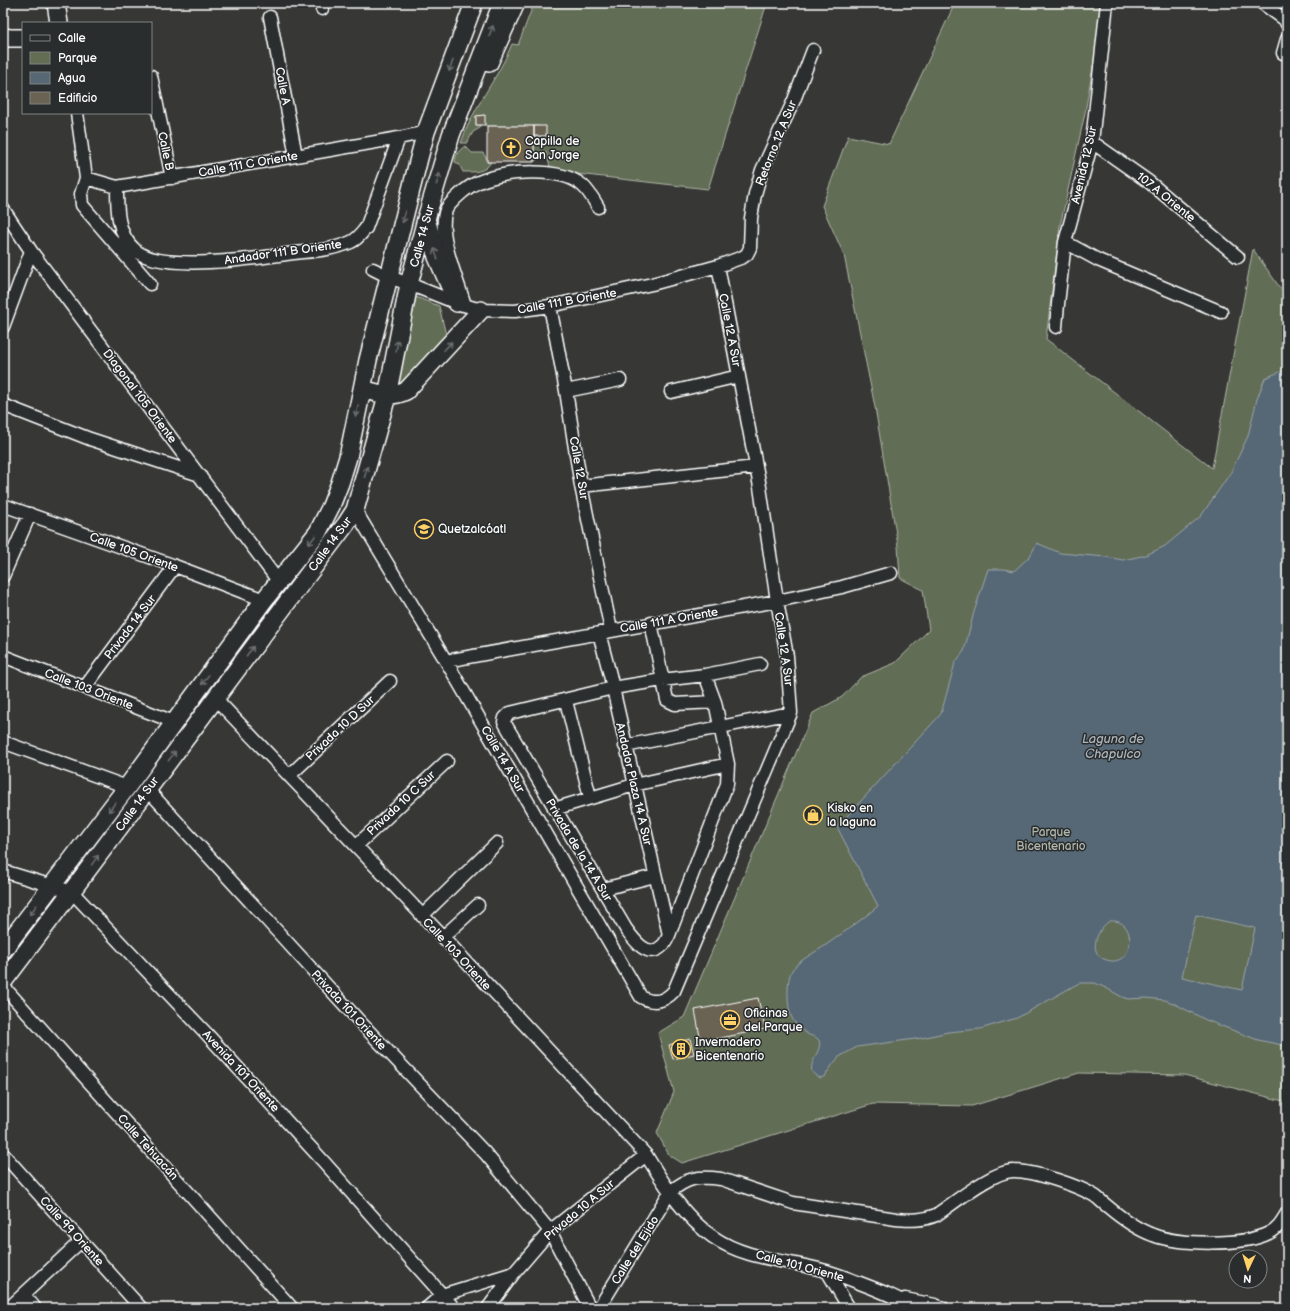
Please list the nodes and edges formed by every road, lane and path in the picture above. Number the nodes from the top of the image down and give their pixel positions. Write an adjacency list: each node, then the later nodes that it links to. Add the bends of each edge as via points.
1 (56, 3): 8 (main road)
2 (474, 3): 18 (main road, Calle 14 Sur, one-way to 18)
3 (502, 3): 16 (main road, Calle 14 Sur, one-way to 3)
4 (516, 3): 16 (main road, via 485,71)
5 (1107, 3): 20 (street, Avenida 12 Sur)
6 (1262, 3): 9 (street)
7 (270, 17): 21 (street, Calle A)
8 (59, 22)
9 (1287, 24)
10 (3, 37): 11 (main road)
11 (22, 38)
12 (1287, 39): 14 (street)
13 (813, 50): 31 (street, Retorno 12 A Sur, via 794,100 762,170 751,218 750,248 743,257)
14 (1283, 53)
15 (152, 81): 23 (street, Calle B)
16 (469, 88): 27 (main road, Calle 14 Sur, one-way to 16, via 451,134)
17 (77, 114): 22 (street)
18 (426, 132): 19 (street, Calle 111 C Oriente); 33 (main road, Calle 14 Sur, one-way to 33)
19 (398, 138): 21 (street, Calle 111 C Oriente); 24 (street, Andador 111 B Oriente, via 366,228 359,238 350,243 328,249 241,261 198,262 146,257 127,242 121,232)
20 (1092, 142): 28 (street, Avenida 12 Sur); 30 (street, 107 A Oriente, via 1148,182)
21 (296, 156): 23 (street, Calle 111 C Oriente)
22 (86, 178): 24 (street, Calle 111 C Oriente); 34 (street, via 81,194 82,205)
23 (172, 178): 24 (street, Calle 111 C Oriente)
24 (117, 188)
25 (598, 207): 36 (street, via 582,185 545,172 521,173 482,180 460,194 446,210 445,234 447,248)
26 (3, 209): 29 (street, Diagonal 105 Oriente)
27 (426, 219): 35 (main road, Calle 14 Sur); 36 (main road, one-way to 27, via 436,257)
28 (1065, 242): 38 (street, via 1098,260); 40 (street, Avenida 12 Sur)
29 (31, 251): 39 (street); 49 (street, Diagonal 105 Oriente)
30 (1238, 257)
31 (718, 266): 37 (street, Calle 111 B Oriente, via 652,284); 41 (street, Calle 12 A Sur)
32 (373, 269): 33 (street, Calle 111 B Oriente)
33 (389, 277): 35 (street, Calle 111 B Oriente); 43 (main road, Calle 14 Sur)
34 (150, 284)
35 (409, 284): 36 (street, Calle 111 B Oriente); 46 (main road, Calle 14 Sur, one-way to 35)
36 (468, 306): 37 (street, Calle 111 B Oriente, via 515,311); 46 (main road, one-way to 36, via 406,391)
37 (550, 306): 44 (street, Calle 12 Sur)
38 (1221, 312)
39 (3, 327)
40 (1056, 327)
41 (739, 376): 45 (street); 48 (street, Calle 12 A Sur)
42 (620, 380): 44 (street)
43 (362, 389): 46 (main road); 57 (main road, Calle 14 Sur, one-way to 57, via 348,457 332,506 318,532)
44 (566, 391): 50 (street, Calle 12 Sur)
45 (671, 392)
46 (387, 396): 52 (main road, Calle 14 Sur, one-way to 46)
47 (3, 405): 49 (street, via 90,439)
48 (756, 466): 50 (street); 59 (street, Calle 12 A Sur)
49 (200, 475): 57 (street, Diagonal 105 Oriente)
50 (581, 486): 61 (street, Calle 12 Sur)
51 (3, 505): 53 (street, Calle 105 Oriente)
52 (355, 510): 64 (street, Calle 14 A Sur); 71 (main road, Calle 14 Sur, one-way to 52)
53 (30, 514): 54 (street, Calle 105 Oriente); 56 (street)
54 (175, 566): 58 (street, Calle 105 Oriente); 69 (street, Privada 14 Sur)
55 (891, 573): 59 (street, Calle 111 A Oriente)
56 (3, 576)
57 (279, 582): 58 (main road, Calle 14 Sur)
58 (264, 600): 75 (main road, Calle 14 Sur, one-way to 75)
59 (777, 601): 60 (street, Calle 111 A Oriente); 74 (street, Calle 12 A Sur, via 787,656)
60 (651, 623): 61 (street, Calle 111 A Oriente); 67 (street)
61 (611, 630): 62 (street, Calle 111 A Oriente)
62 (598, 633): 64 (street, Calle 111 A Oriente); 70 (street, Andador Plaza 14 A Sur)
63 (3, 656): 69 (street, Calle 103 Oriente)
64 (446, 661): 101 (street, Calle 14 A Sur, via 633,985 641,997)
65 (760, 664): 66 (street)
66 (705, 675): 67 (street); 73 (street)
67 (662, 680): 70 (street); 73 (street, via 669,702)
68 (390, 681): 81 (street, Privada 10 D Sur)
69 (85, 687): 75 (street, Calle 103 Oriente)
70 (613, 688): 72 (street); 78 (street, Andador Plaza 14 A Sur)
71 (215, 698): 81 (street, Calle 103 Oriente); 84 (main road, Calle 14 Sur, one-way to 71)
72 (566, 701): 85 (street); 86 (street, Privada de la 14 A Sur, via 510,713 504,718)
73 (715, 702): 76 (street)
74 (791, 713): 76 (street); 101 (street, Calle 12 A Sur, via 674,991 662,1001)
75 (174, 722): 83 (main road, Calle 14 Sur)
76 (720, 727): 78 (street); 80 (street)
77 (3, 742): 83 (street)
78 (625, 746): 82 (street, Andador Plaza 14 A Sur)
79 (447, 761): 88 (street, Privada 10 C Sur)
80 (728, 764): 82 (street); 96 (street, via 726,789)
81 (289, 776): 88 (street, Calle 103 Oriente)
82 (634, 785): 85 (street); 90 (street, Andador Plaza 14 A Sur)
83 (127, 787): 91 (main road, Calle 14 Sur, one-way to 91)
84 (147, 789): 93 (main road, Calle 14 Sur, one-way to 84); 107 (street, Privada 101 Oriente, via 362,1024 485,1153)
85 (590, 797): 86 (street)
86 (554, 809): 92 (street, Privada de la 14 A Sur)
87 (497, 843): 95 (street)
88 (356, 846): 95 (street, Calle 103 Oriente)
89 (3, 871): 91 (street, Avenida 101 Oriente)
90 (655, 876): 92 (street); 96 (street, Andador Plaza 14 A Sur)
91 (51, 885): 93 (street, Avenida 101 Oriente); 98 (main road, Calle 14 Sur, one-way to 98)
92 (603, 889): 96 (street, Privada de la 14 A Sur, via 626,929 642,948 649,951 657,950)
93 (72, 892): 99 (main road, Calle 14 Sur); 112 (street, Avenida 101 Oriente, via 216,1044)
94 (478, 905): 97 (street)
95 (422, 916): 97 (street, Calle 103 Oriente)
96 (670, 935)
97 (443, 937): 103 (street, Calle 103 Oriente)
98 (3, 950)
99 (3, 982)
100 (3, 986): 117 (street, Calle Tehuacán)
101 (655, 1002)
102 (3, 1154): 108 (street, Calle 99 Oriente)
103 (646, 1155): 104 (street, Calle 103 Oriente); 107 (street, Privada 10 A Sur)
104 (670, 1192): 105 (street, via 688,1179 710,1177 793,1203 896,1219 925,1220 1001,1173 1014,1170 1054,1179 1095,1196 1140,1230 1173,1241 1215,1243 1254,1238 1270,1233 1280,1225); 106 (street, Calle 103 Oriente); 122 (street, Calle del Ejido)
105 (1287, 1213)
106 (689, 1217): 109 (street, Calle 101 Oriente, via 713,1237 735,1249 766,1259)
107 (550, 1231): 110 (street, Privada 10 A Sur); 121 (street, Privada 101 Oriente)
108 (81, 1241): 111 (street); 116 (street, Calle 99 Oriente)
109 (827, 1271): 113 (street, Calle 101 Oriente); 123 (street)
110 (514, 1273): 112 (street); 120 (street, Privada 10 A Sur)
111 (24, 1295): 114 (street); 115 (street)
112 (442, 1295): 118 (street); 119 (street, Avenida 101 Oriente)
113 (898, 1297): 124 (street, Calle 101 Oriente); 125 (street)
114 (9, 1308)
115 (35, 1308)
116 (141, 1308)
117 (292, 1308)
118 (427, 1308)
119 (454, 1308)
120 (488, 1308)
121 (590, 1308)
122 (599, 1308)
123 (848, 1308)
124 (915, 1308)
125 (943, 1308)

